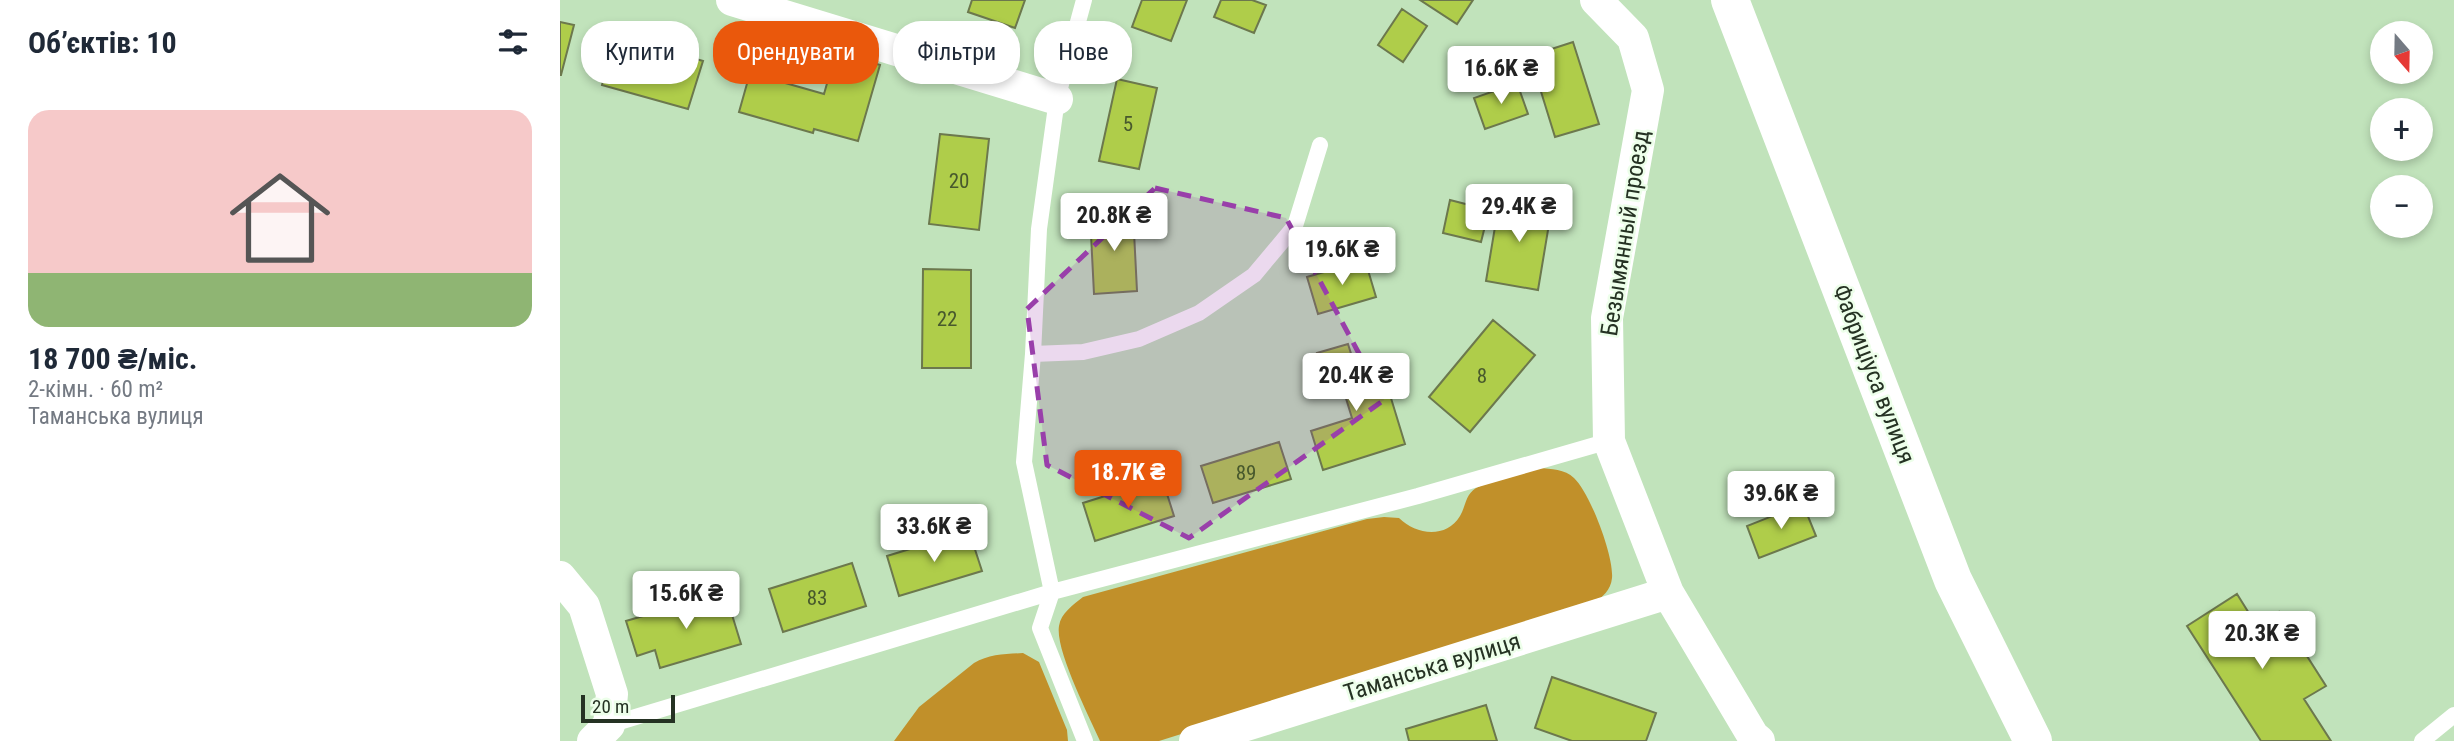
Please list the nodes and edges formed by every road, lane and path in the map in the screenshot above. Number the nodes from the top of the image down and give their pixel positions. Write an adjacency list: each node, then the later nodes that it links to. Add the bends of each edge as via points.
1 (732, 0): 5 (street)
2 (1084, 0): 5 (lane)
3 (1596, 0): 8 (street, Безымянный проезд, via 1633,38 1648,90 1607,318)
4 (1730, 0): 17 (main road, Фабриціуса вулиця, via 1953,580)
5 (1057, 99): 7 (lane, via 1039,229)
6 (1320, 145): 7 (lane, via 1295,226 1254,275 1199,313 1139,339 1083,352)
7 (1033, 354): 10 (lane, via 1024,462)
8 (1609, 441): 10 (lane); 11 (street, Безымянный проезд)
9 (560, 577): 13 (street, via 584,606 612,694)
10 (1052, 592): 13 (lane); 14 (lane, via 1040,628)
11 (1668, 593): 15 (street, Таманська вулиця); 16 (street, Безымянный проезд)
12 (2454, 715): 18 (lane)
13 (601, 733)
14 (1085, 741)
15 (1195, 741)
16 (1759, 741)
17 (2033, 741)
18 (2422, 741)

